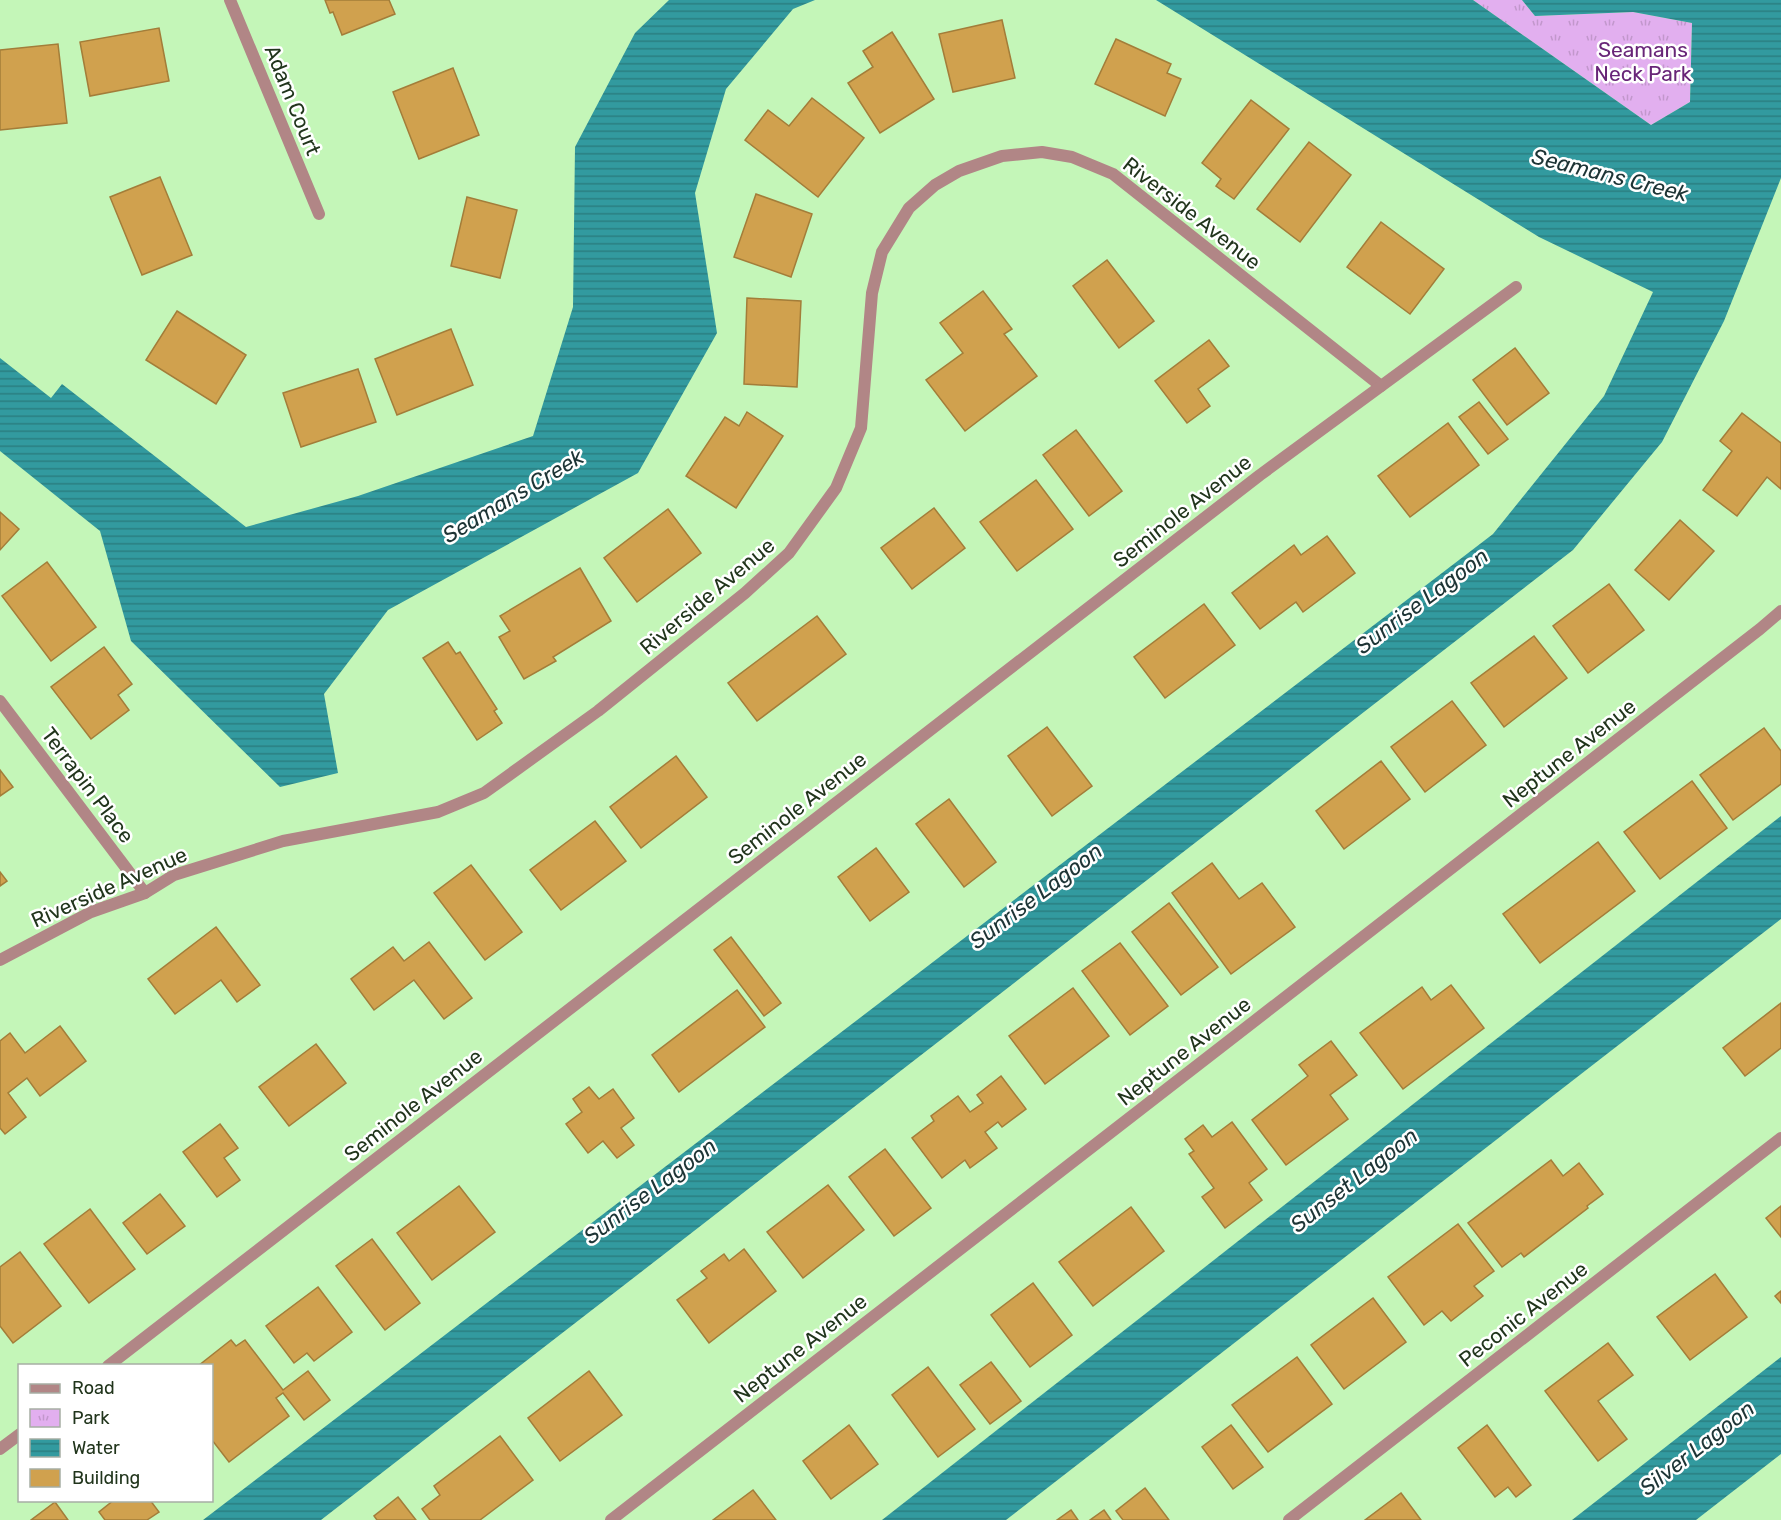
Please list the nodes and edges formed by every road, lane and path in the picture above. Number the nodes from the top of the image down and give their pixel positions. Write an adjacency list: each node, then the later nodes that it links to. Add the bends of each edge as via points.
1 (230, 0): 2 (street, Adam Court)
2 (319, 214)
3 (1516, 287): 4 (street, Seminole Avenue)
4 (1381, 387): 7 (street, Riverside Avenue, via 1113,174 1072,158 1041,152 1002,156 959,171 935,185 909,208 882,252 872,293 861,428 836,488 789,554 598,711 484,793 438,812 283,841 174,875); 10 (street, Seminole Avenue, via 1260,475)
5 (1781, 611): 13 (street, Neptune Avenue)
6 (0, 701): 7 (street, Terrapin Place)
7 (145, 893): 8 (street, Riverside Avenue, via 91,912)
8 (0, 960)
9 (1781, 1138): 14 (street, Peconic Avenue)
10 (109, 1364)
11 (18, 1436): 12 (street)
12 (0, 1449)
13 (611, 1520)
14 (1289, 1520)

